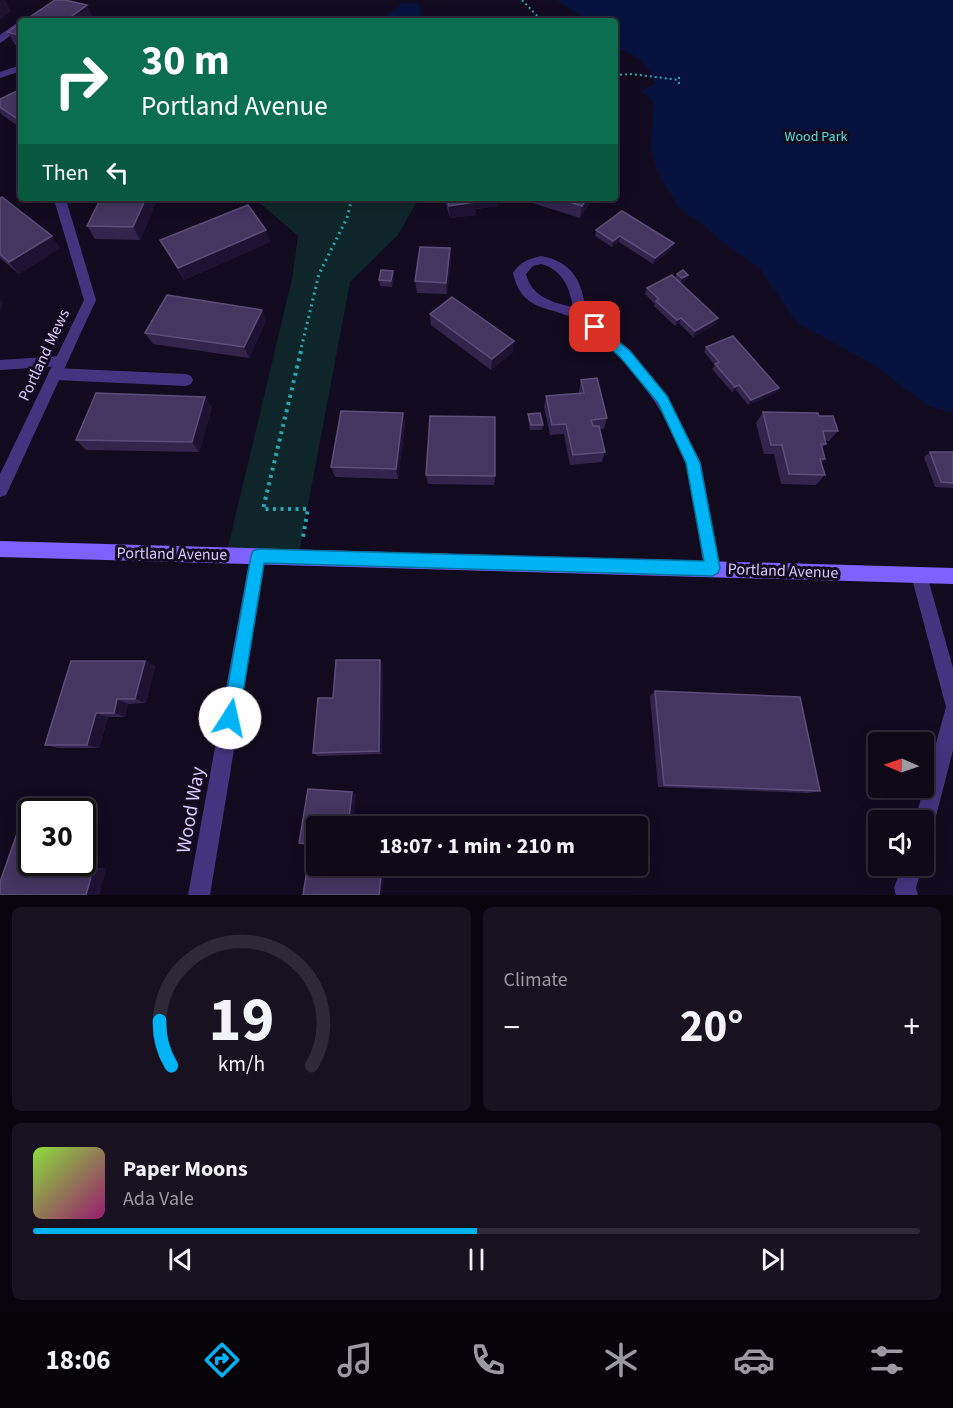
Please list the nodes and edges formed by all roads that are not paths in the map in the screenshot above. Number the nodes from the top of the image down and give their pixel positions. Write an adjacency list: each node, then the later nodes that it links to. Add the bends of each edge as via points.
1 (18, 25): 2 (street)
2 (0, 40)
3 (18, 69): 4 (street)
4 (0, 75)
5 (61, 203): 8 (street, Portland Mews, via 90,300)
6 (580, 314): 6 (street, via 577,292 555,263 529,263 519,273 527,291 543,305); 13 (street, via 625,354 662,400 693,463)
7 (0, 365): 8 (street)
8 (58, 368): 9 (street); 10 (street, Portland Mews)
9 (186, 380)
10 (0, 490)
11 (0, 549): 12 (street, Portland Avenue)
12 (258, 556): 13 (street, Portland Avenue); 20 (street, Wood Way)
13 (712, 568): 14 (street, Portland Avenue)
14 (919, 575): 15 (street, Portland Avenue); 16 (street)
15 (953, 576)
16 (953, 702)
17 (953, 713): 18 (street)
18 (928, 810)
19 (909, 876): 21 (street)
20 (199, 895)
21 (907, 895)

